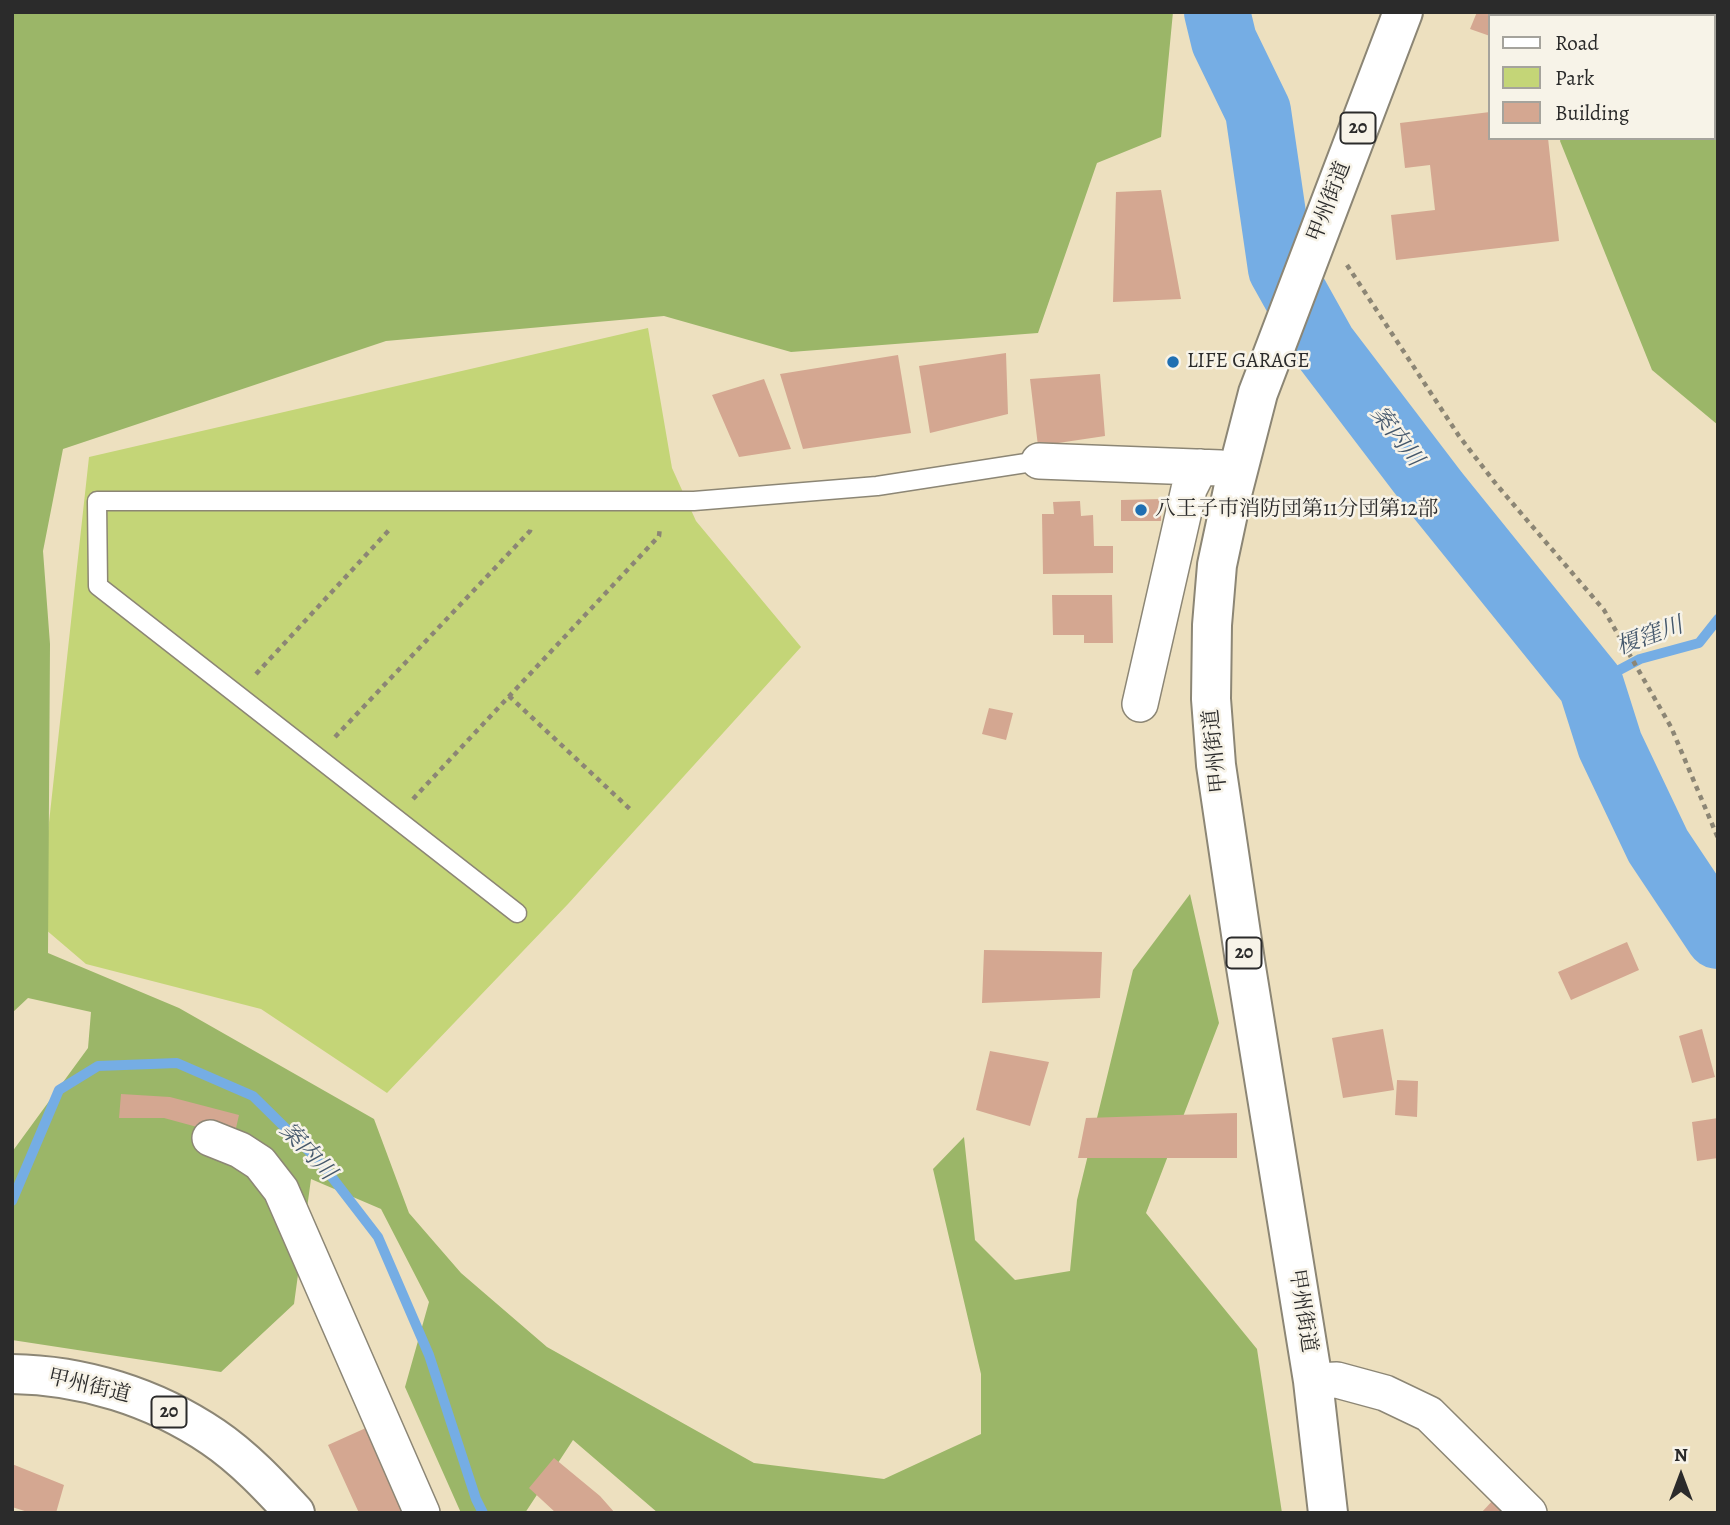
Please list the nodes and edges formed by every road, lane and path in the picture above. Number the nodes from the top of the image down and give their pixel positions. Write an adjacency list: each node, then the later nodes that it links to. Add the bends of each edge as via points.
1 (1403, 12): 2 (highway, 甲州街道 / 20)
2 (1317, 236): 5 (highway, 甲州街道 / 20, via 1258,393); 15 (path, via 1355,276 1459,436 1604,610 1671,727)
3 (1039, 461): 4 (street); 8 (lane, via 877,486)
4 (1200, 467): 5 (street); 11 (street, via 1189,489)
5 (1238, 468): 19 (highway, 甲州街道 / 20, via 1217,565 1212,625 1216,765)
6 (397, 502): 7 (lane); 10 (path, via 394,525); 10 (lane, via 97,501 98,586)
7 (536, 502): 8 (lane); 12 (path, via 530,531)
8 (662, 502): 9 (path, via 659,536)
9 (509, 696): 13 (path); 14 (path)
10 (240, 697): 12 (lane)
11 (1140, 704)
12 (316, 756): 14 (lane)
13 (632, 811)
14 (395, 818): 16 (lane)
15 (1718, 838)
16 (517, 913)
17 (210, 1138): 21 (street, via 260,1163 281,1190)
18 (12, 1374): 20 (highway, 甲州街道 / 20, via 66,1378 121,1391 162,1408 213,1437 258,1473)
19 (1313, 1381): 22 (highway, 甲州街道 / 20); 23 (street, via 1337,1380 1385,1393 1429,1414)
20 (295, 1513)
21 (422, 1513)
22 (1328, 1513)
23 (1529, 1513)

